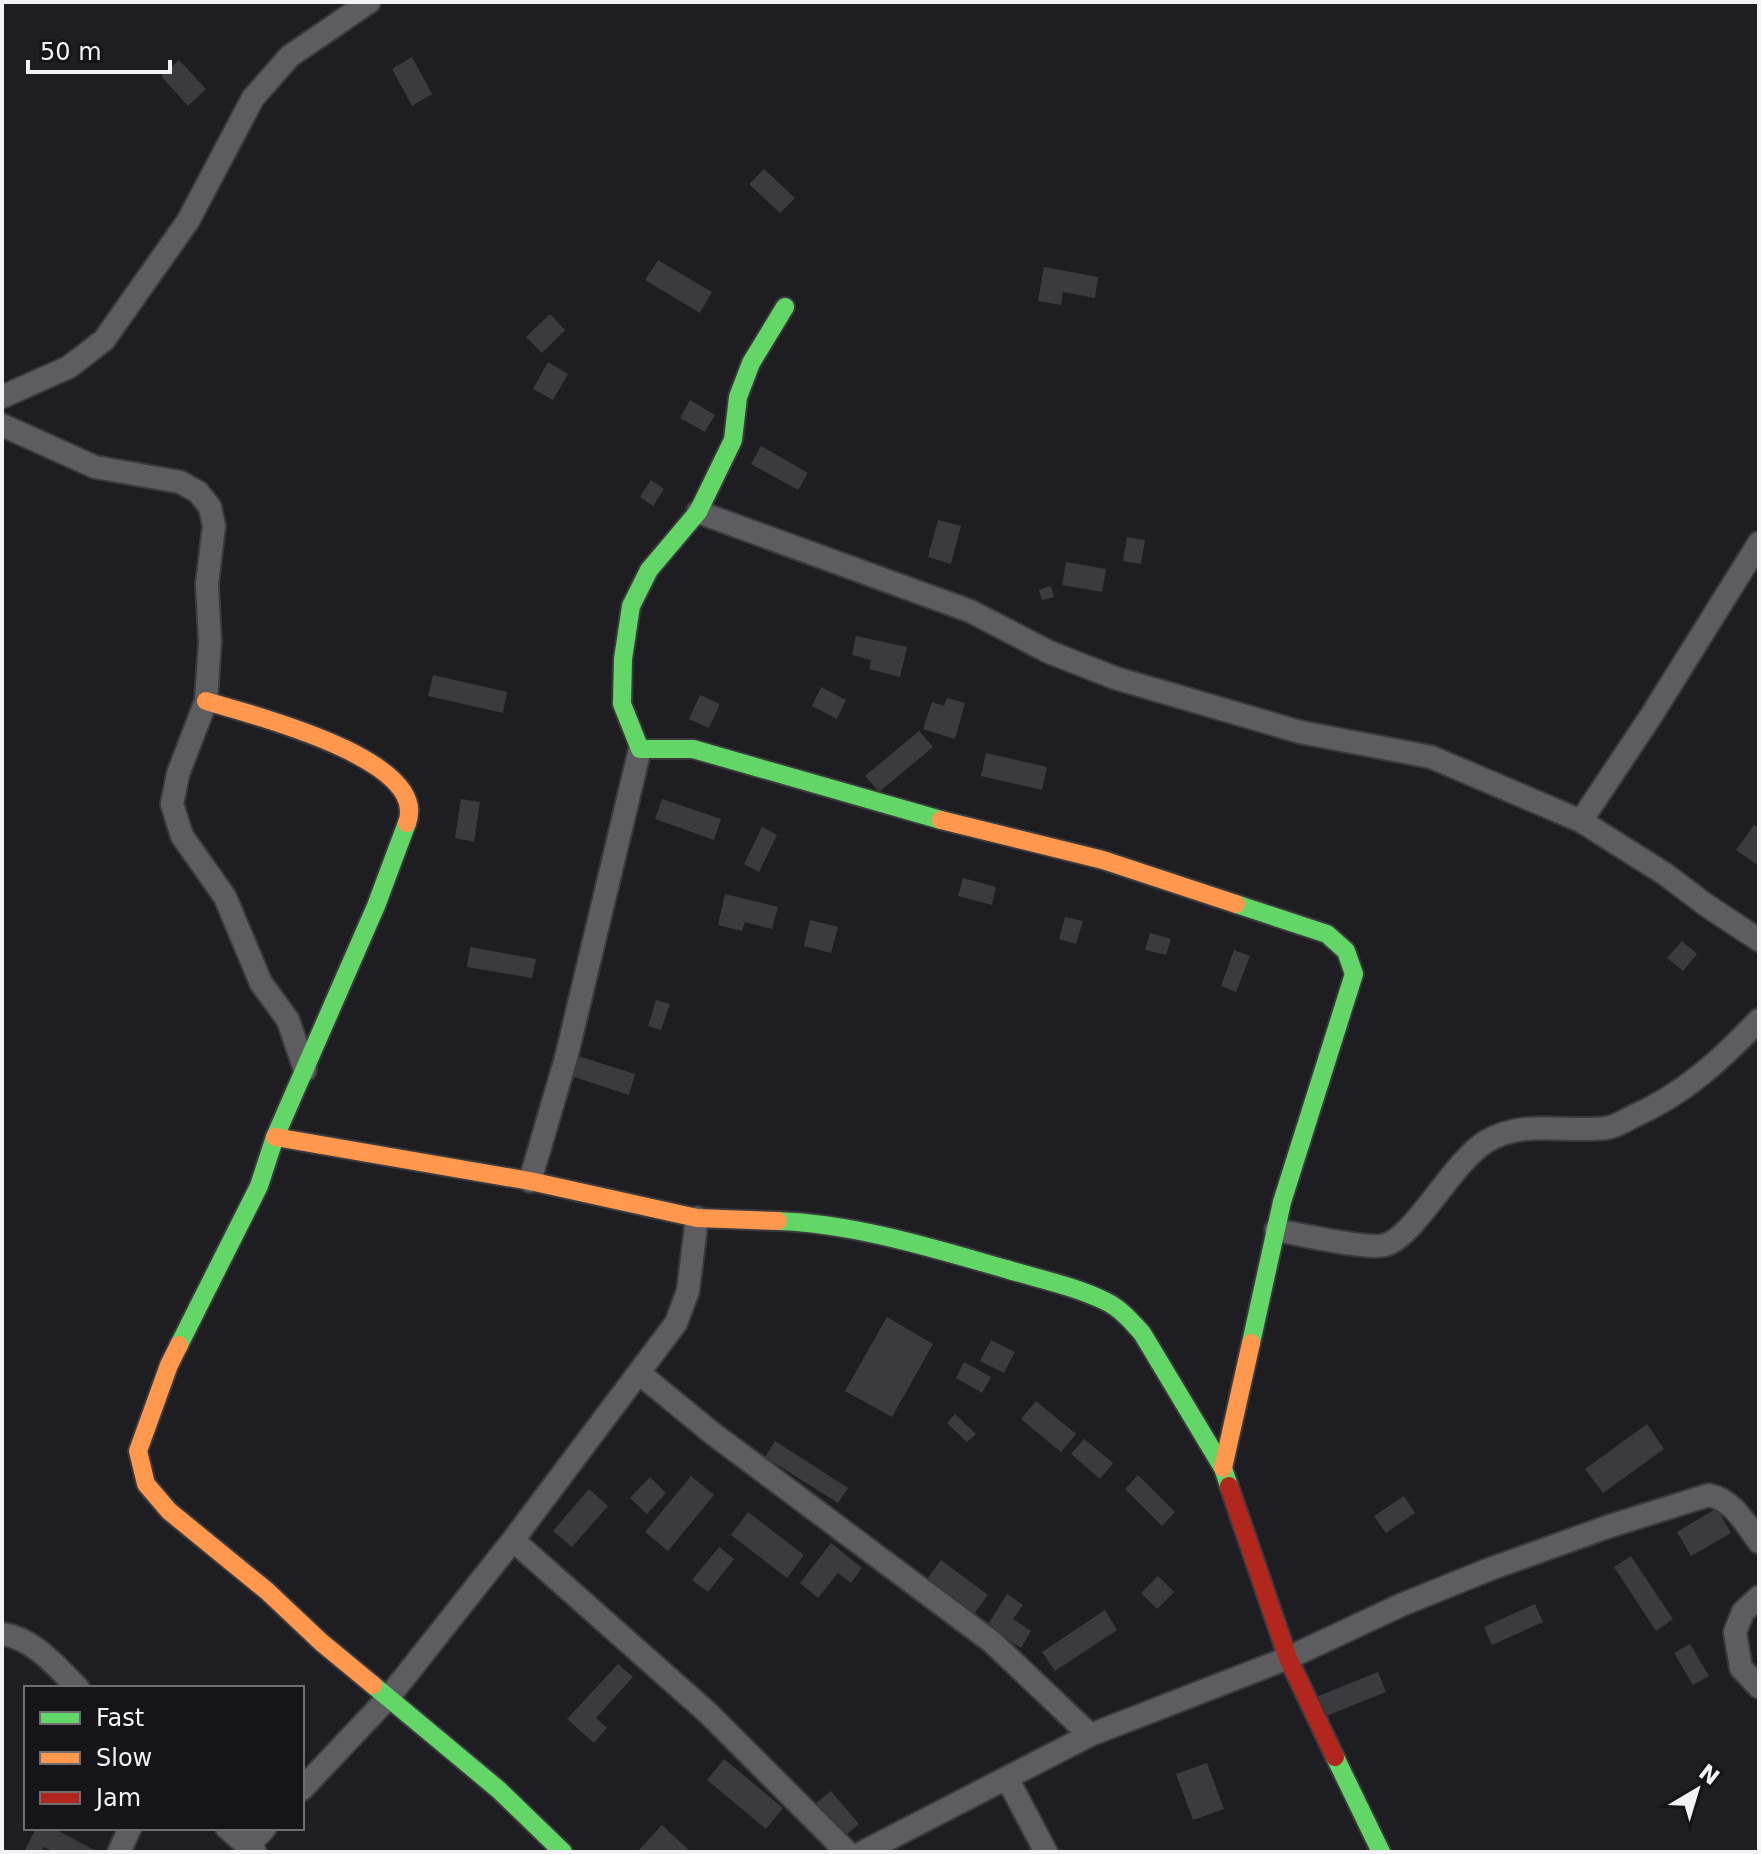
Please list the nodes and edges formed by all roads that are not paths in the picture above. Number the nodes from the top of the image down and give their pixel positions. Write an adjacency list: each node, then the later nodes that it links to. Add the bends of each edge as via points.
1 (369, 2): 3 (street, via 290,56 253,98 188,221 104,340 69,367)
2 (785, 307): 5 (street, via 751,363 738,397 733,440)
3 (2, 397)
4 (2, 425): 7 (street, via 95,467 180,482 210,507 214,526 207,584)
5 (698, 512): 8 (street, via 649,570 631,606 622,704); 9 (street, via 970,611 1049,652 1115,678 1300,732 1431,757)
6 (1759, 543): 9 (street)
7 (206, 701): 12 (street, via 172,804 182,836 225,897 261,983 288,1020); 12 (street, via 358,756 407,796 407,826)
8 (640, 749): 14 (street, via 566,1058); 16 (street, via 693,749 1103,860 1327,934 1344,945 1354,974)
9 (1581, 821): 10 (street)
10 (1759, 940)
11 (1759, 1020): 16 (street, via 1698,1079 1644,1112 1608,1128 1512,1130 1487,1141 1465,1157 1402,1234 1385,1245)
12 (305, 1070): 13 (street)
13 (275, 1137): 14 (street); 26 (street, via 259,1186 169,1365 138,1451 146,1484 169,1511)
14 (530, 1181): 15 (street)
15 (697, 1218): 17 (street, via 688,1291 676,1323); 18 (street, via 848,1228 931,1247 1108,1302 1142,1333)
16 (1276, 1230): 18 (street)
17 (639, 1373): 19 (street); 27 (street, via 992,1642)
18 (1223, 1468): 23 (street)
19 (513, 1540): 26 (street); 36 (street, via 708,1713)
20 (1759, 1542): 23 (street, via 1733,1507 1709,1495 1490,1569)
21 (1759, 1597): 25 (street, via 1743,1612 1735,1632 1741,1668)
22 (2, 1634): 24 (street, via 19,1636)
23 (1288, 1658): 27 (street); 39 (street)
24 (76, 1686)
25 (1759, 1687)
26 (388, 1698): 29 (street); 35 (street, via 499,1790)
27 (1090, 1735): 28 (street)
28 (1007, 1778): 37 (street); 38 (street)
29 (304, 1787)
30 (129, 1830): 34 (street)
31 (229, 1830): 33 (street)
32 (264, 1830): 33 (street)
33 (252, 1849)
34 (119, 1852)
35 (563, 1852)
36 (847, 1852)
37 (863, 1852)
38 (1046, 1852)
39 (1381, 1852)

